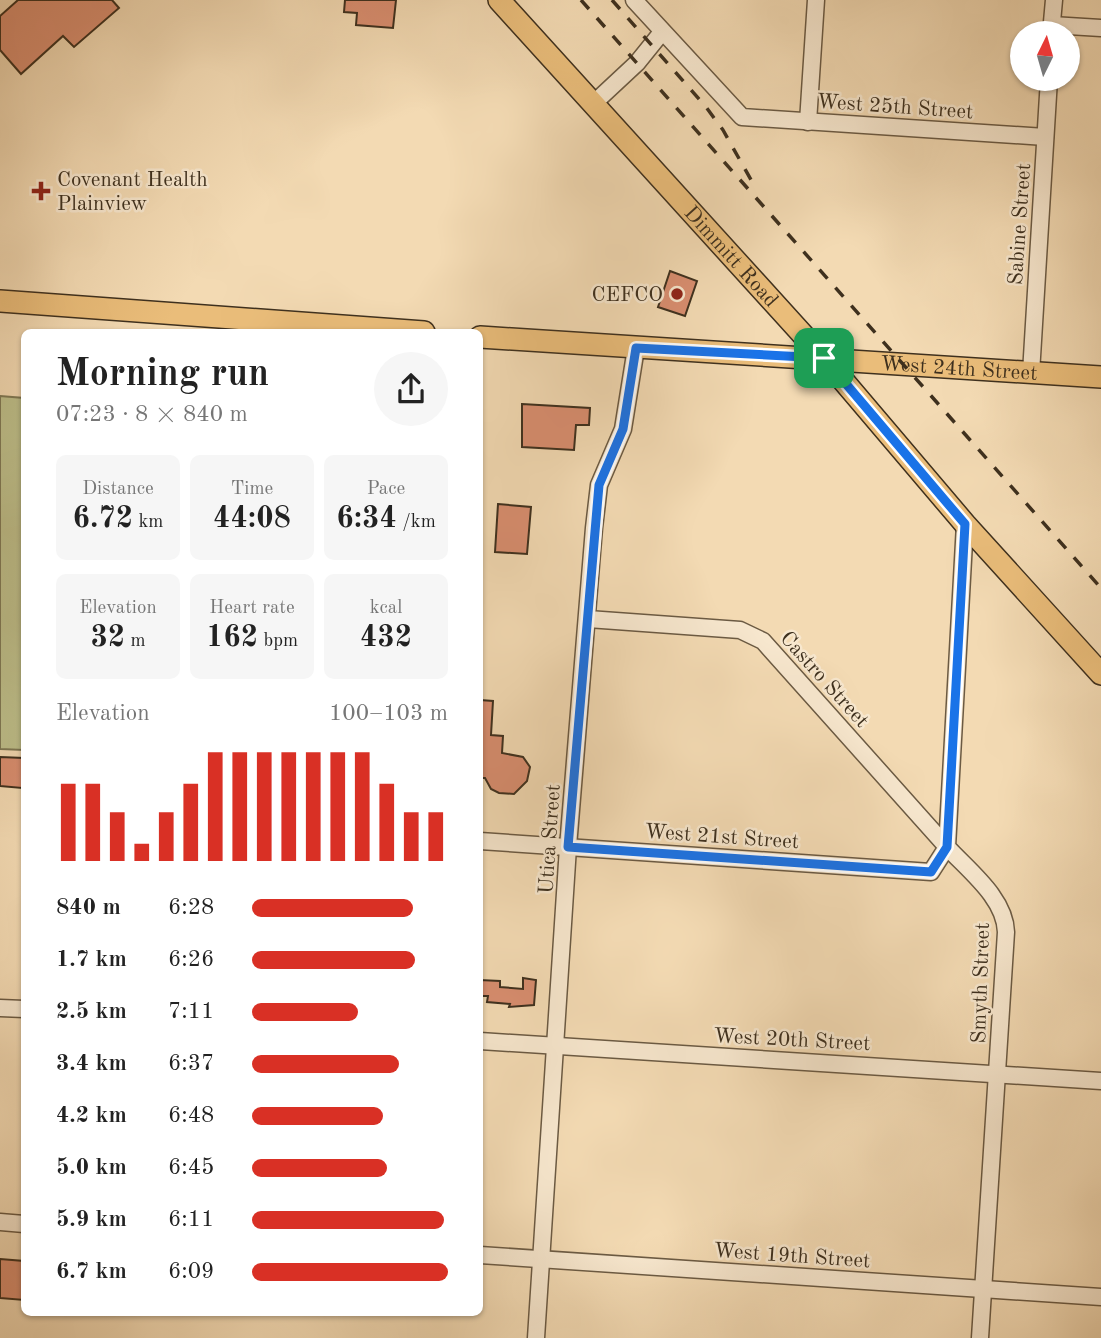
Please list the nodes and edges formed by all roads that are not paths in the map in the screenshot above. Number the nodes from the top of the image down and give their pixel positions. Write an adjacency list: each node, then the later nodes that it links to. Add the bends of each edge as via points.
1 (499, 0): 10 (main road, Dimmitt Road)
2 (634, 0): 8 (street)
3 (816, 0): 11 (street)
4 (1054, 0): 5 (street)
5 (1053, 21)
6 (1080, 28): 7 (street)
7 (1101, 28)
8 (662, 32): 10 (street); 11 (street, West 25th Street, via 742,117)
9 (1048, 91): 12 (street, Sabine Street)
10 (593, 104): 17 (main road, Dimmitt Road)
11 (808, 122): 12 (street, West 25th Street)
12 (1045, 137): 18 (street, Sabine Street)
13 (0, 301): 14 (main road)
14 (383, 329)
15 (483, 337): 16 (main road, West 24th Street)
16 (636, 348): 17 (main road, West 24th Street); 21 (street, Utica Street, via 623,429 599,485)
17 (824, 358): 18 (main road, West 24th Street); 20 (main road, Dimmitt Road)
18 (1031, 373): 19 (main road, West 24th Street)
19 (1101, 377)
20 (965, 524): 22 (main road, Dimmitt Road); 25 (street)
21 (588, 619): 24 (street, Utica Street); 25 (street, Castro Street, via 740,631 762,641)
22 (1101, 674)
23 (483, 841): 24 (street, West 21st Street)
24 (568, 847): 25 (street, West 21st Street, via 931,872); 29 (street, Utica Street)
25 (947, 847): 30 (street, Smyth Street, via 1005,916)
26 (0, 1008): 27 (street)
27 (21, 1009)
28 (483, 1041): 29 (street, West 20th Street)
29 (557, 1046): 30 (street, West 20th Street); 35 (street, Utica Street)
30 (998, 1072): 31 (street, West 20th Street); 36 (street, Smyth Street)
31 (1101, 1081)
32 (0, 1222): 33 (street)
33 (21, 1223)
34 (483, 1255): 35 (street, West 19th Street)
35 (542, 1259): 36 (street, West 19th Street); 38 (street, Utica Street)
36 (984, 1289): 37 (street, West 19th Street); 39 (street, Smyth Street)
37 (1101, 1297)
38 (536, 1338)
39 (980, 1338)

